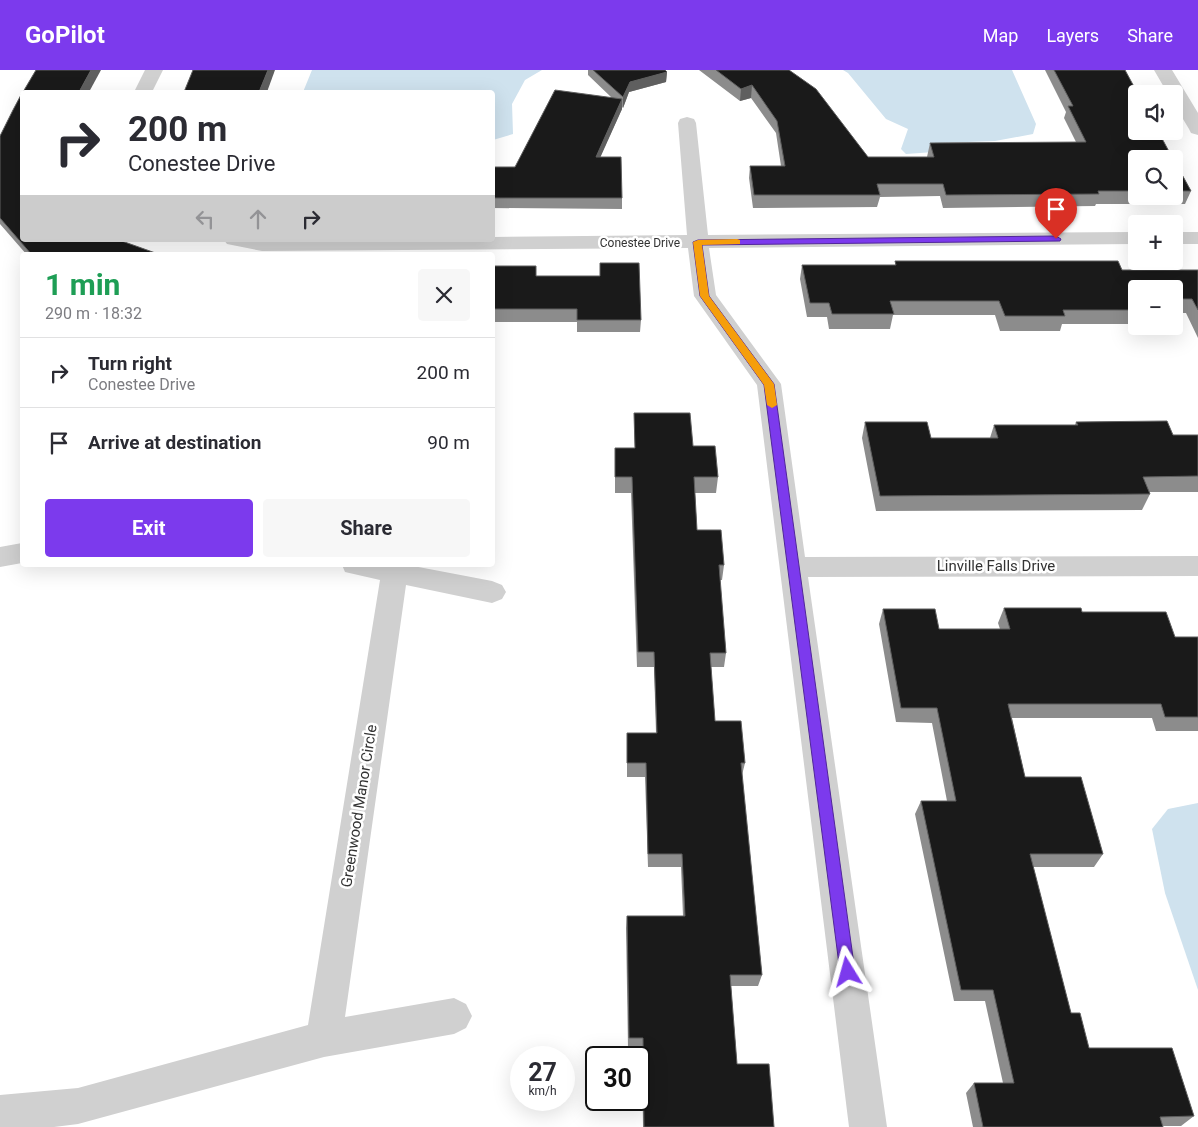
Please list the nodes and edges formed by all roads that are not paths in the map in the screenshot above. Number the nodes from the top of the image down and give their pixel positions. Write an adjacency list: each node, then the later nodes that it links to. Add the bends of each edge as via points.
1 (154, 70): 3 (street)
2 (1163, 70): 5 (street)
3 (144, 90)
4 (688, 123): 10 (street)
5 (1198, 129)
6 (1128, 238): 10 (street, Conestee Drive)
7 (1183, 238): 8 (street)
8 (1198, 238)
9 (245, 242): 10 (street, Conestee Drive, via 262,245)
10 (698, 242): 15 (street, via 705,296 769,384)
11 (20, 553): 12 (street)
12 (0, 557)
13 (1198, 566): 15 (street, Linville Falls Drive)
14 (364, 567): 16 (street)
15 (794, 567): 22 (street)
16 (394, 574): 17 (street); 19 (street, Greenwood Manor Circle)
17 (492, 592)
18 (454, 1016): 19 (street)
19 (324, 1039): 21 (street)
20 (0, 1114): 21 (street)
21 (76, 1117)
22 (868, 1127)

